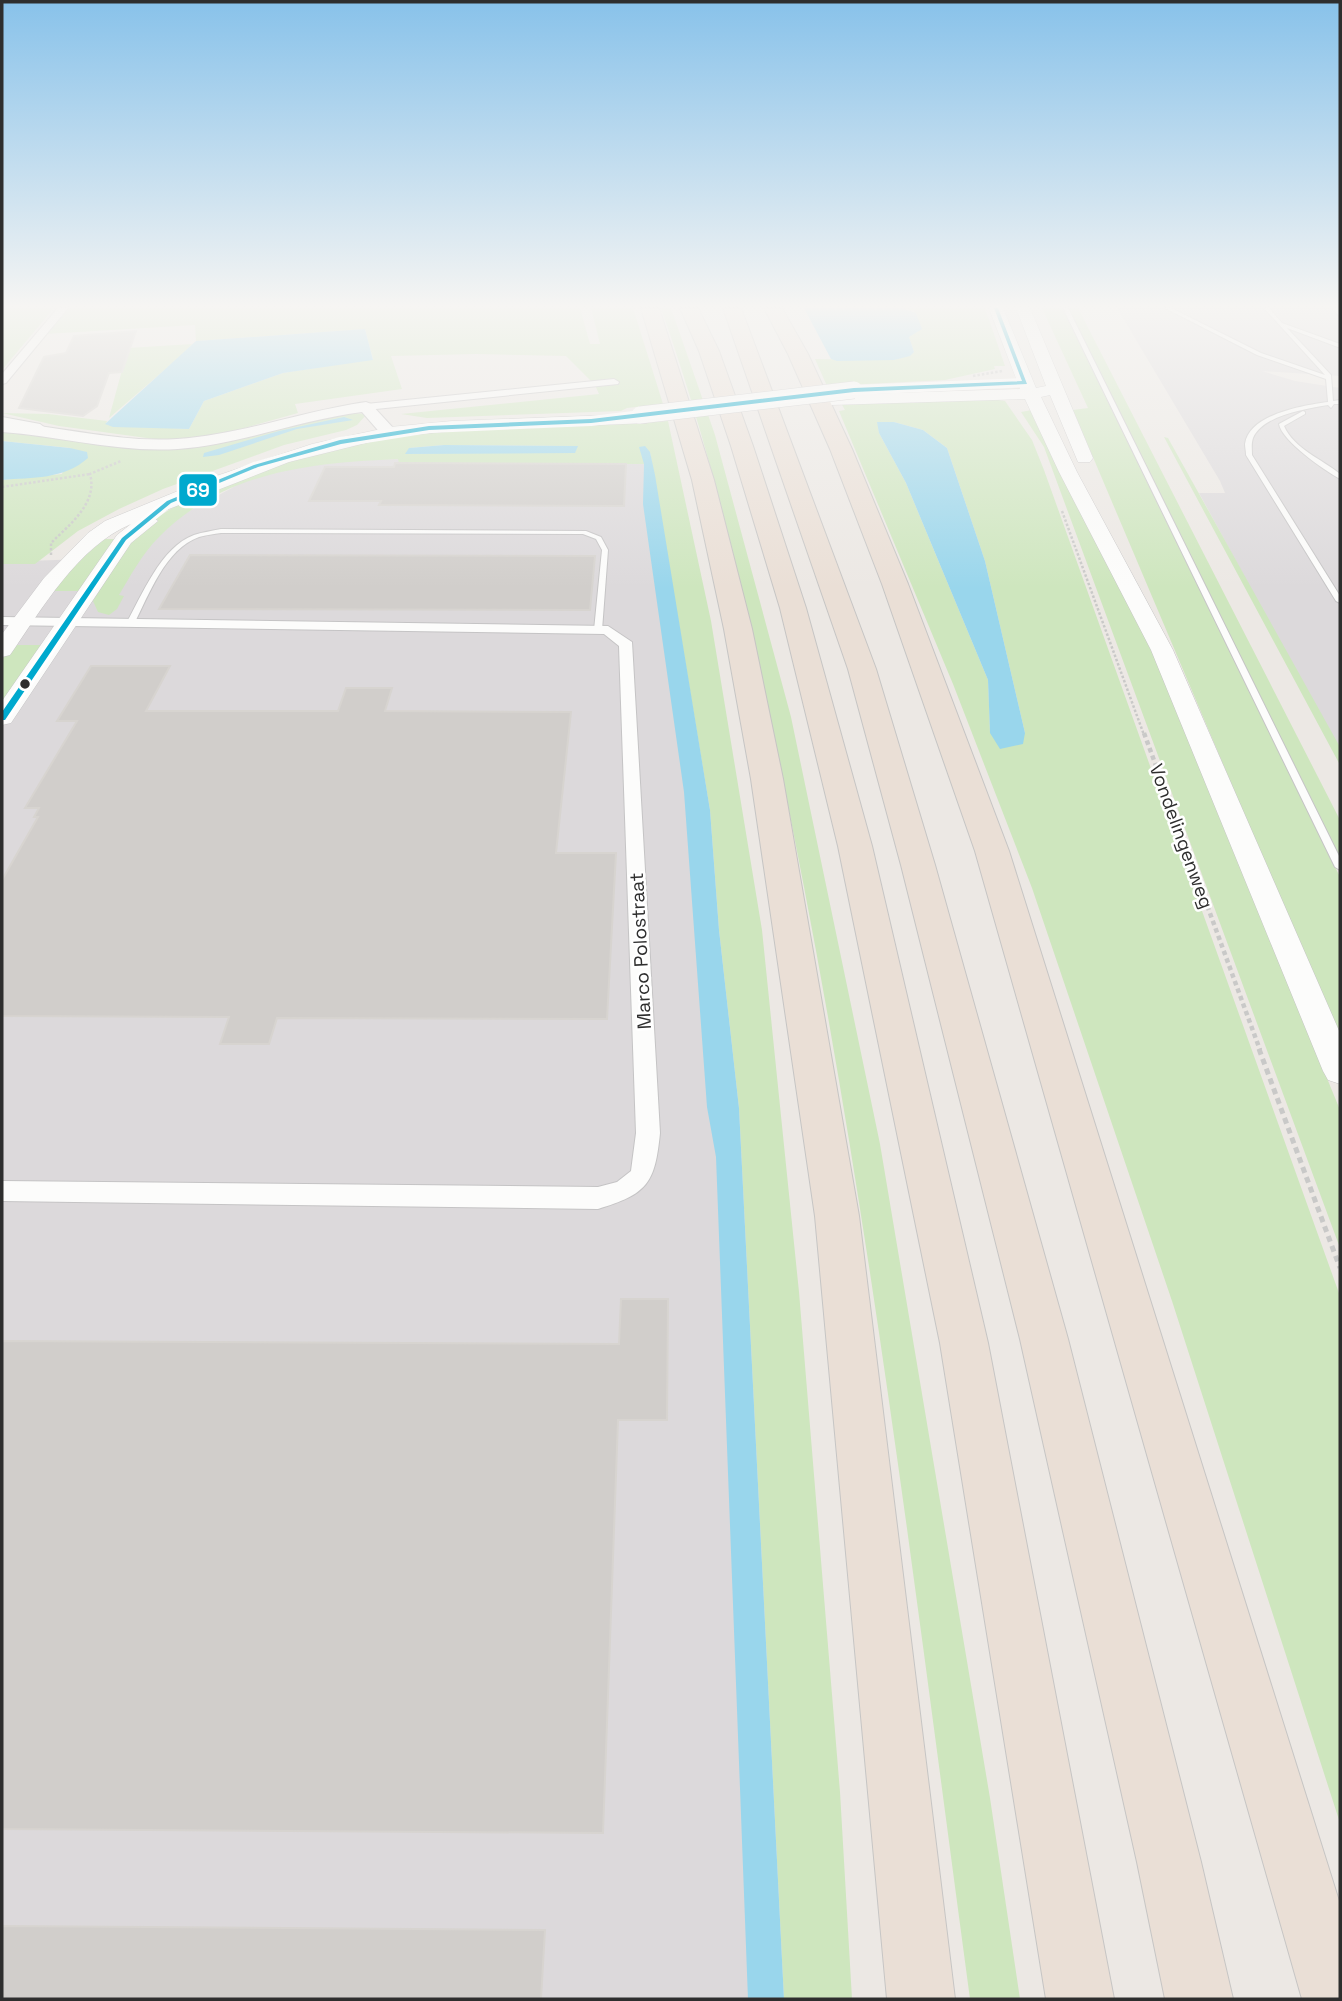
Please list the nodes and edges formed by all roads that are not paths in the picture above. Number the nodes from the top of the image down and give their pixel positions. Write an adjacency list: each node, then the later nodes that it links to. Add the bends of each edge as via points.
1 (422, 401): 12 (street)
2 (679, 401): 31 (highway, via 703,480 768,779 837,1216)
3 (726, 401): 32 (highway, via 793,608 855,846 964,1343)
4 (782, 401): 33 (highway, via 918,865 1044,1339)
5 (787, 401): 13 (main road, bridge)
6 (815, 401): 13 (main road, bridge)
7 (819, 401): 34 (highway, via 895,584 992,851)
8 (1035, 401): 26 (main road)
9 (1060, 401): 26 (main road, via 1159,628)
10 (1111, 401): 28 (lane)
11 (1337, 403): 18 (lane, via 1281,425 1287,439); 20 (lane, via 1273,418 1249,438 1247,449)
12 (366, 407): 16 (street, via 173,444); 17 (street)
13 (640, 417): 17 (main road)
14 (2, 419): 16 (street)
15 (2, 427): 16 (street)
16 (42, 430)
17 (389, 433): 19 (main road, via 256,466)
18 (1340, 477)
19 (169, 502): 21 (main road, via 112,525 91,539); 22 (main road, via 124,539)
20 (1340, 601)
21 (12, 621): 22 (street, Marco Polostraat); 25 (main road)
22 (66, 622): 23 (street, Marco Polostraat); 27 (main road)
23 (130, 624): 24 (street, Marco Polostraat); 24 (lane, via 168,557 196,536 221,531 584,532 599,538 605,550)
24 (598, 630): 30 (street, Marco Polostraat, via 608,630 626,645 648,1133 642,1175 634,1186 598,1198)
25 (2, 650)
26 (1162, 650): 29 (main road)
27 (2, 718)
28 (1340, 867)
29 (1340, 1071)
30 (2, 1191)
31 (921, 1999)
32 (1080, 1999)
33 (1199, 1999)
34 (1336, 1999)

